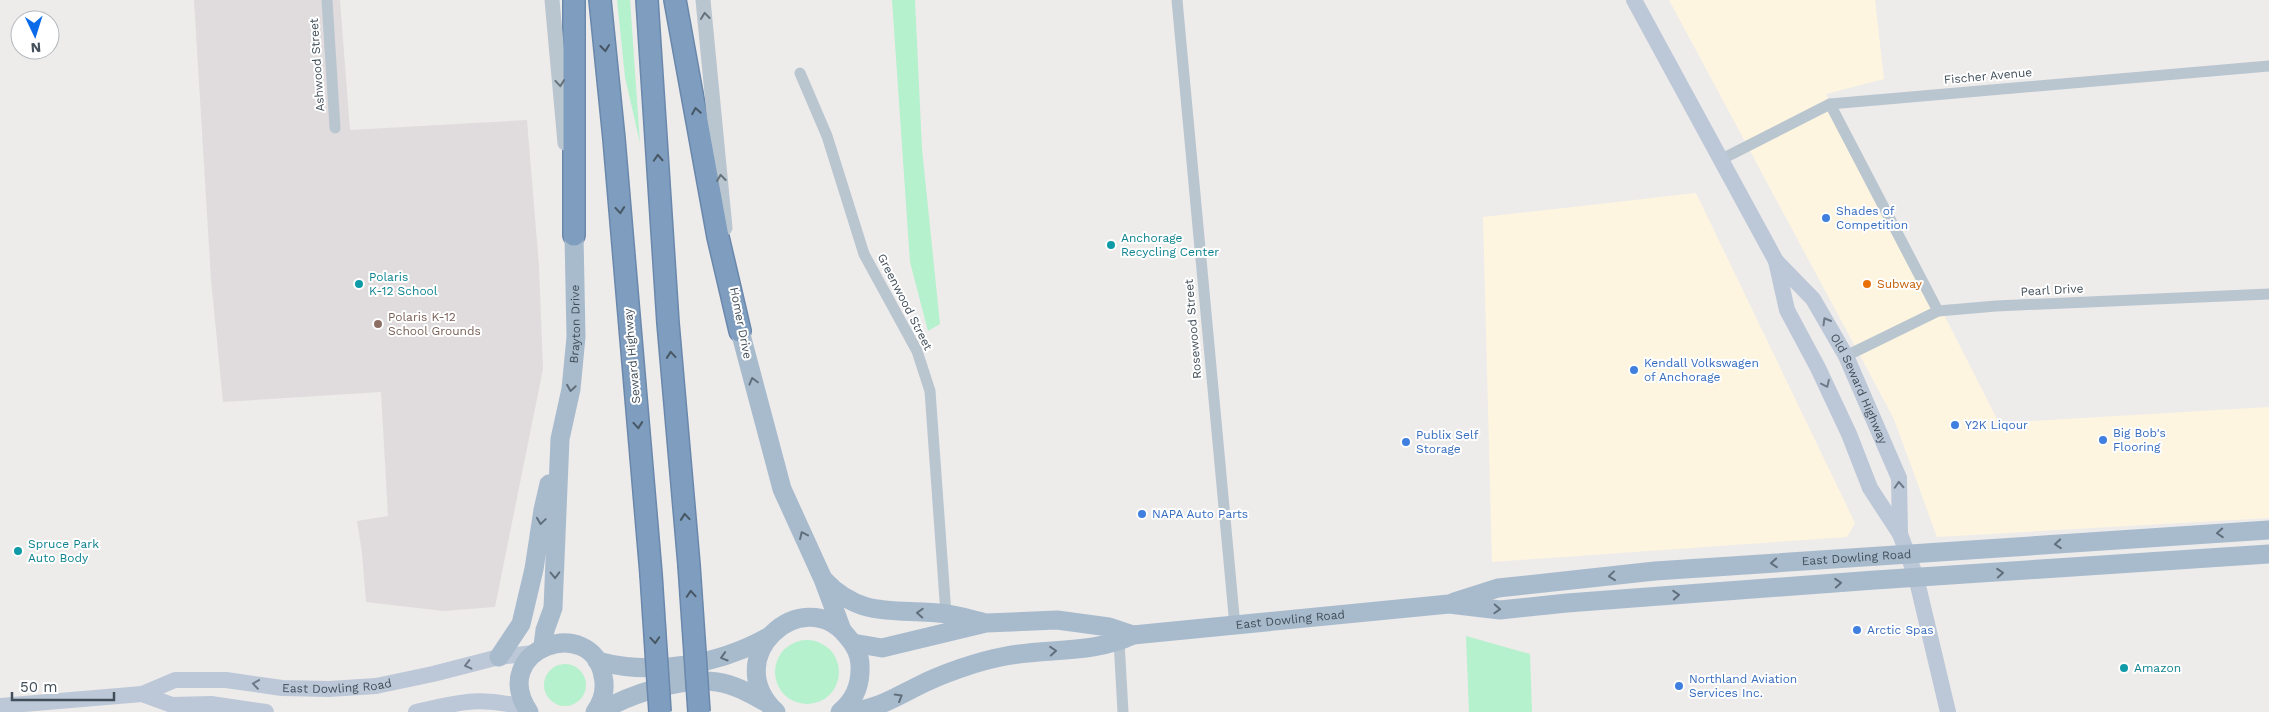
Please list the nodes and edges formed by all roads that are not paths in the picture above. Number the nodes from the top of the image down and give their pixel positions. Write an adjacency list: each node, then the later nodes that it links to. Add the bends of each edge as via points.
1 (327, 0): 13 (street, Ashwood Street)
2 (552, 0): 15 (street, Brayton Drive, one-way to 15)
3 (574, 0): 15 (highway)
4 (600, 0): 47 (highway, Seward Highway, one-way to 47, bridge, via 651,574)
5 (647, 0): 48 (highway, one-way to 5, bridge, via 668,324)
6 (675, 0): 19 (highway, one-way to 6, via 718,237)
7 (703, 0): 19 (street, Homer Drive, one-way to 7, via 727,243)
8 (1177, 0): 31 (street, Rosewood Street)
9 (1634, 0): 14 (main road, Old Seward Highway)
10 (2269, 66): 12 (street, Fischer Avenue)
11 (800, 73): 29 (street, Greenwood Street, via 827,136 864,254 917,351 930,391)
12 (1830, 104): 14 (street, Fischer Avenue); 18 (street)
13 (335, 128)
14 (1722, 159): 16 (main road, Old Seward Highway)
15 (574, 235): 21 (main road, Brayton Drive, one-way to 21, via 576,337 571,388)
16 (1776, 260): 20 (main road, Old Seward Highway, one-way to 16, via 1813,298); 23 (main road, Old Seward Highway, one-way to 23, via 1787,310 1822,376 1870,488)
17 (2269, 294): 18 (street, Pearl Drive)
18 (1938, 311): 20 (street, Pearl Drive)
19 (740, 330): 27 (main road, Homer Drive, one-way to 19, via 782,489)
20 (1846, 356): 23 (main road, Old Seward Highway, one-way to 20, via 1899,478)
21 (560, 440): 35 (main road, Brayton Drive, one-way to 35, via 553,608); 36 (main road, one-way to 36, via 521,624)
22 (2269, 530): 24 (main road, East Dowling Road, one-way to 24)
23 (1900, 534): 24 (main road, Old Seward Highway)
24 (1908, 554): 26 (main road, Old Seward Highway); 28 (main road, East Dowling Road, one-way to 28, via 1655,571 1498,588)
25 (2269, 554): 26 (main road, East Dowling Road, one-way to 25)
26 (1916, 577): 28 (main road, East Dowling Road, one-way to 26, via 1500,610 1535,608); 51 (main road, Old Seward Highway)
27 (823, 579): 29 (main road, one-way to 27, via 871,609 847,600); 32 (main road, Homer Drive)
28 (1448, 604): 31 (main road, East Dowling Road)
29 (946, 614): 30 (main road)
30 (986, 623): 32 (main road, East Dowling Road, via 882,648); 34 (main road, East Dowling Road, via 1056,620 1109,627)
31 (1234, 626): 34 (main road, East Dowling Road)
32 (848, 636): 33 (main road, East Dowling Road, via 828,622 811,618 794,620 778,627); 49 (main road, Homer Drive, via 860,659 861,676 857,692)
33 (768, 637): 37 (main road, one-way to 37, via 746,650 701,663 621,667); 40 (main road, via 760,649 756,677)
34 (1126, 638): 42 (main road, East Dowling Road, one-way to 34, via 943,675 1005,656 1060,651); 50 (street)
35 (538, 650): 36 (main road, East Dowling Road); 37 (main road, via 567,642 584,648); 41 (main road, Brayton Drive, via 525,664 520,676 519,690)
36 (499, 657): 38 (main road, East Dowling Road, one-way to 38, via 376,686 291,688 226,680 175,680)
37 (597, 661): 45 (main road, via 605,683 604,695)
38 (142, 694): 39 (main road, East Dowling Road); 43 (main road, East Dowling Road, via 172,705 211,704)
39 (0, 706)
40 (771, 708): 46 (main road, via 740,688 716,682 681,684 644,692)
41 (528, 710): 44 (main road, via 505,702 470,700)
42 (864, 711)
43 (266, 712)
44 (416, 712)
45 (595, 712)
46 (600, 712)
47 (660, 712)
48 (699, 712)
49 (840, 712)
50 (1123, 712)
51 (1948, 712)

